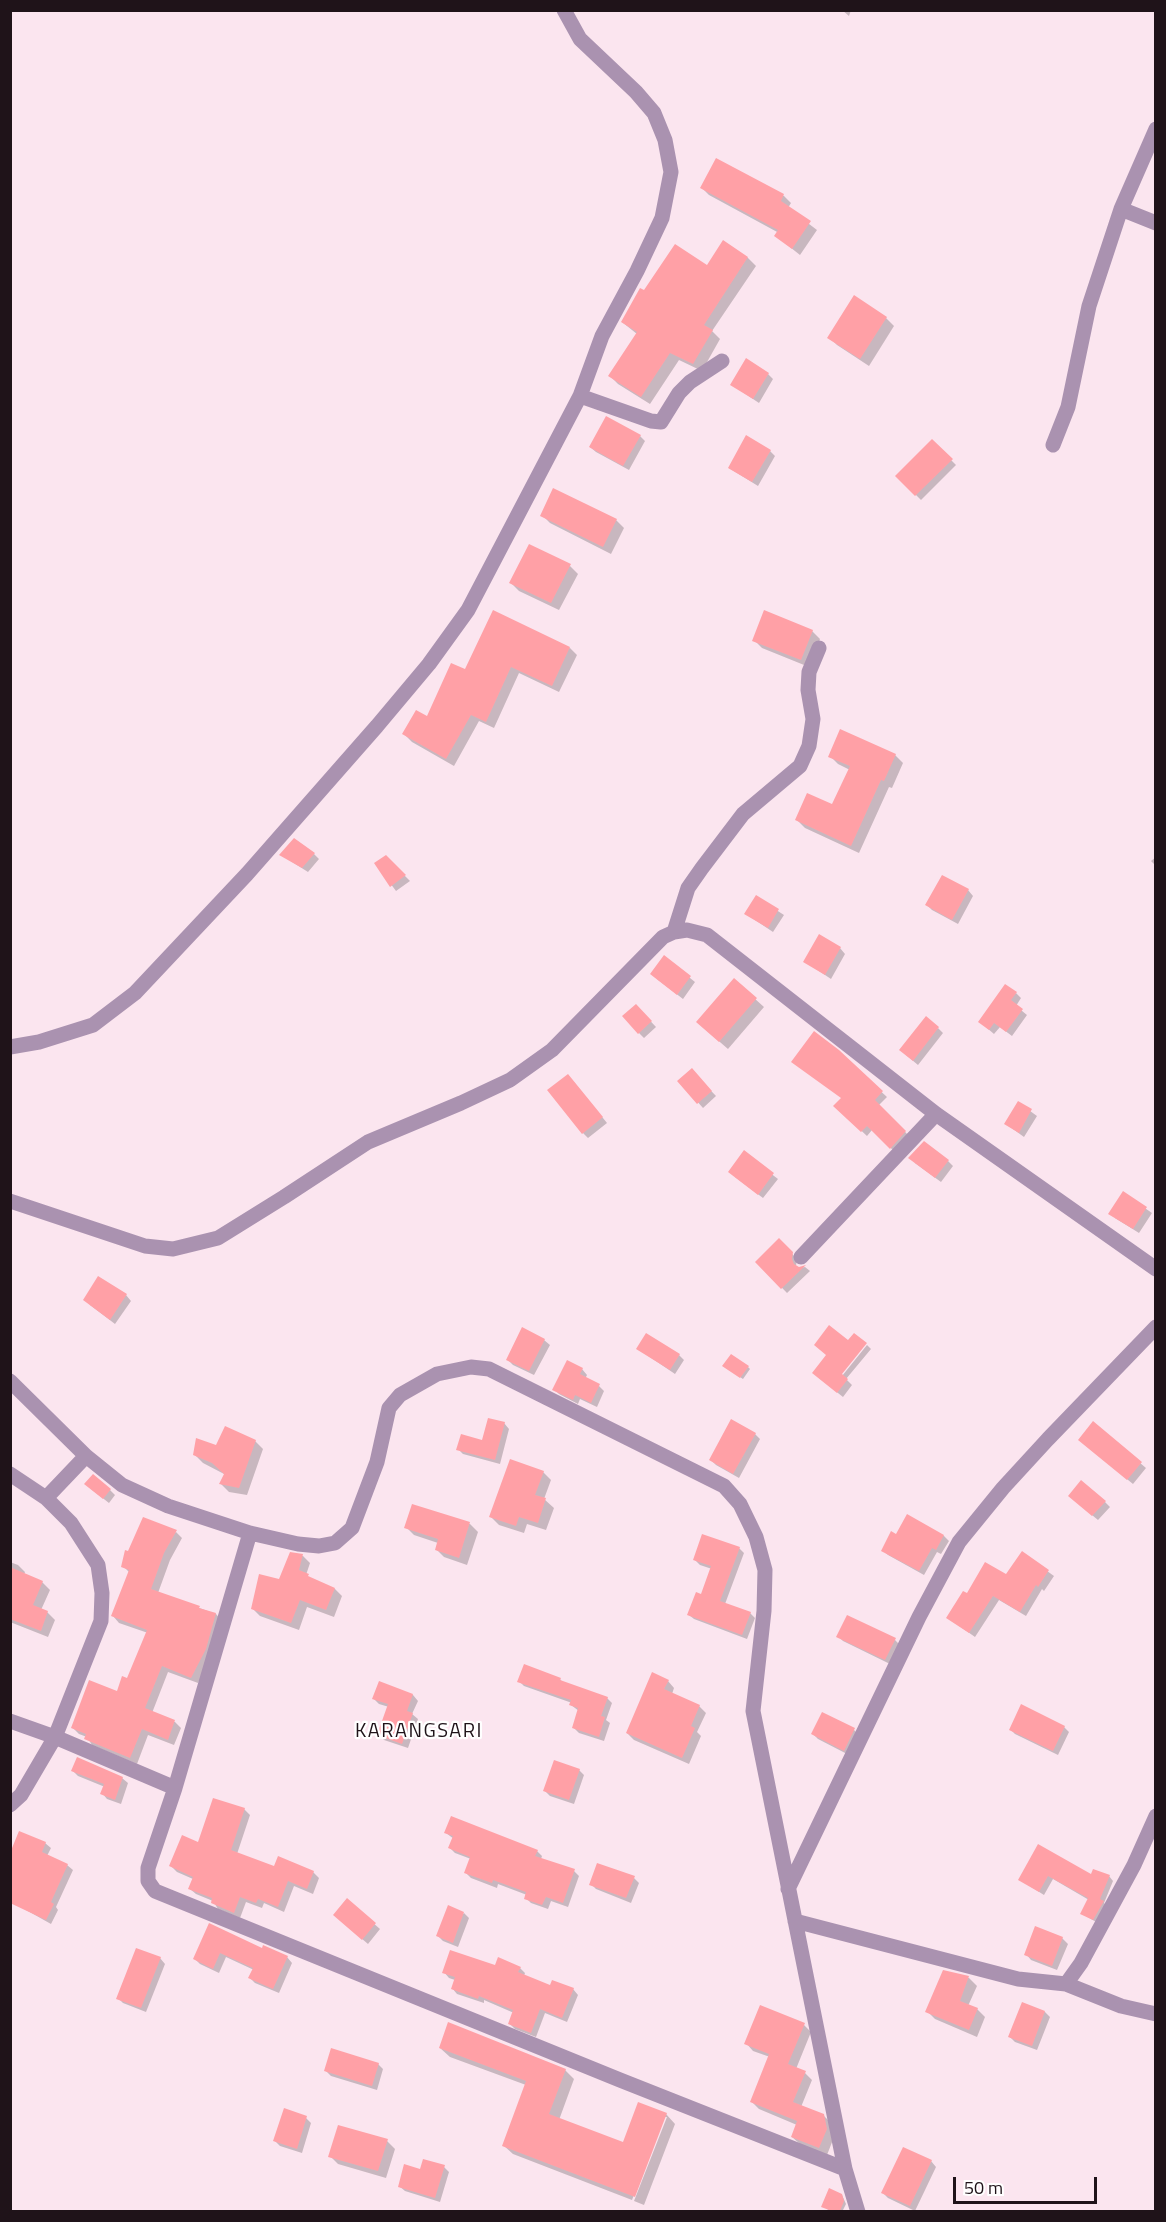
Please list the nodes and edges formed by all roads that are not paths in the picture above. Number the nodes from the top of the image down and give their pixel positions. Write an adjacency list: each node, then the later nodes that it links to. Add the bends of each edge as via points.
1 (564, 10): 6 (street, via 580,39 654,113 665,140 671,172 662,218 602,336)
2 (1155, 129): 3 (street)
3 (1121, 209): 4 (street); 7 (street, via 1089,306 1068,407)
4 (1155, 223)
5 (722, 361): 6 (street, via 679,393 661,422)
6 (580, 396): 10 (street, via 468,610 370,734 172,957 135,993 93,1025)
7 (1053, 445)
8 (819, 648): 9 (street, via 809,672 813,719 809,746 800,766 743,814 702,868 688,888)
9 (674, 932): 11 (street, via 687,930 707,935); 12 (street, via 663,937 552,1050 510,1080 368,1142 218,1238 174,1250 145,1246)
10 (10, 1047)
11 (936, 1114): 13 (street); 14 (street)
12 (10, 1201)
13 (801, 1257)
14 (1155, 1269)
15 (1155, 1327): 26 (street, via 1048,1438 959,1542)
16 (10, 1382): 17 (street)
17 (86, 1456): 19 (street); 20 (street, via 122,1485 168,1506)
18 (10, 1474): 19 (street)
19 (46, 1498): 22 (street, via 71,1523 98,1565 102,1593 101,1621)
20 (250, 1533): 23 (street); 26 (street, via 319,1546 342,1538 359,1513 377,1462 389,1408 400,1395 437,1374 471,1367 489,1369 724,1486 740,1504 756,1536 765,1570 753,1711)
21 (10, 1721): 22 (street)
22 (55, 1737): 23 (street); 24 (street, via 21,1795)
23 (175, 1788): 30 (street, via 148,1868 148,1881 155,1891)
24 (10, 1805)
25 (1155, 1816): 28 (street, via 1134,1865)
26 (788, 1889): 27 (street)
27 (795, 1921): 28 (street, via 1018,1979); 30 (street)
28 (1066, 1984): 29 (street, via 1121,2006)
29 (1155, 2014)
30 (845, 2169): 31 (street)
31 (858, 2211)

